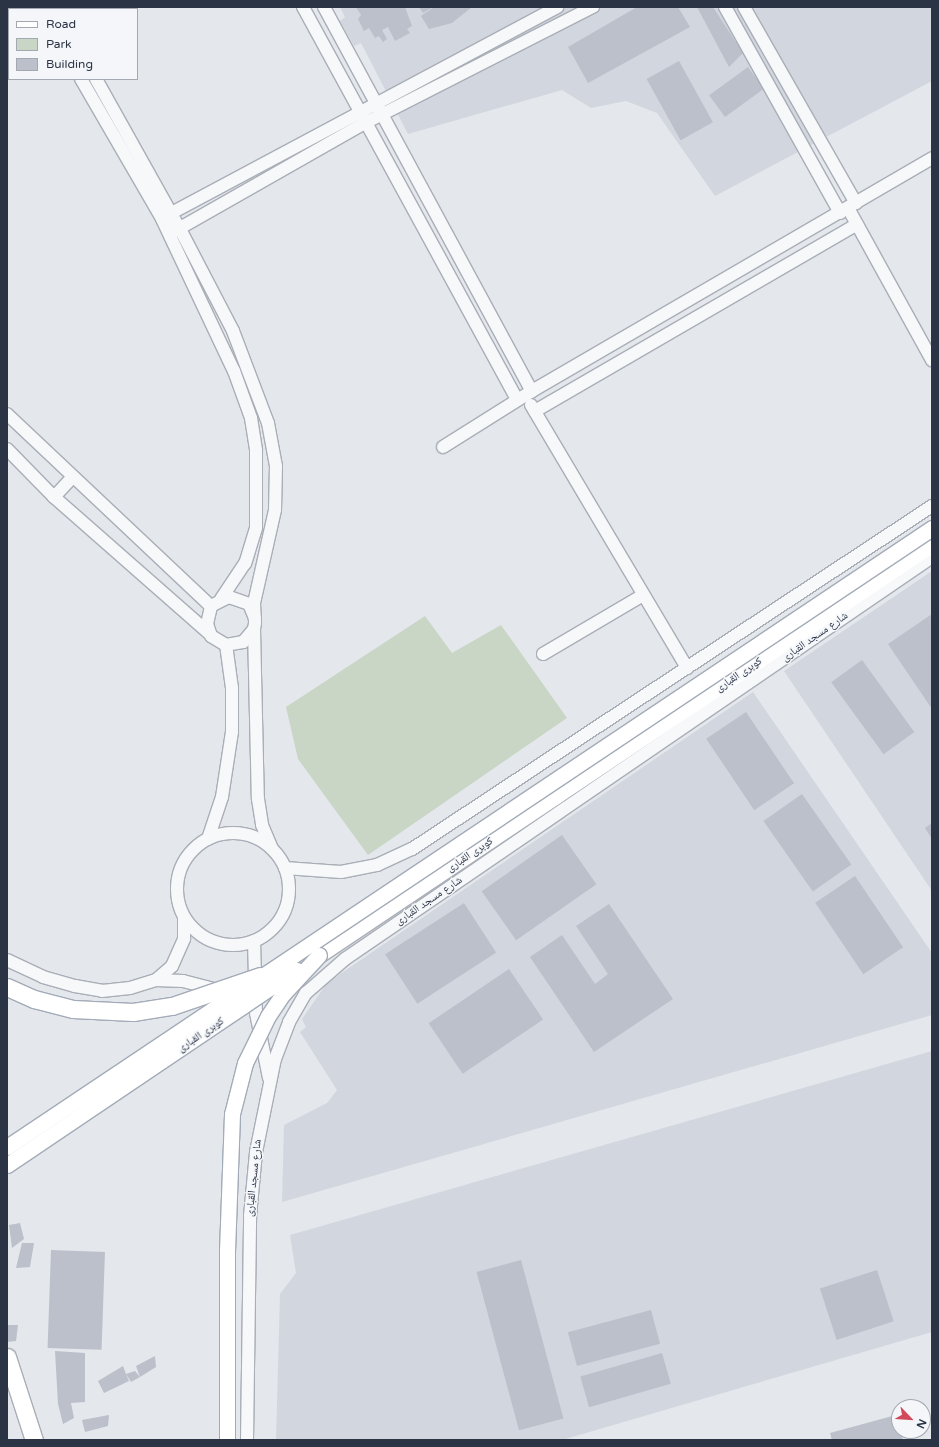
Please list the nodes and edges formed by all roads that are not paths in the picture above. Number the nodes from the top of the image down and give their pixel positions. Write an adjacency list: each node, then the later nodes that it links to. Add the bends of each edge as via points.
1 (303, 7): 10 (street)
2 (324, 7): 9 (street)
3 (557, 7): 9 (street)
4 (593, 7): 11 (street)
5 (725, 7): 14 (street)
6 (744, 7): 14 (street)
7 (82, 80): 15 (street)
8 (97, 80): 15 (street)
9 (376, 102): 10 (street); 11 (street)
10 (359, 111): 12 (street); 15 (street)
11 (382, 114): 12 (street); 20 (street)
12 (365, 123): 17 (street); 20 (street)
13 (932, 158): 14 (street)
14 (848, 208): 16 (street); 20 (street)
15 (166, 216): 17 (street); 18 (street)
16 (857, 224): 19 (street); 21 (street)
17 (180, 228): 18 (street); 34 (street, via 233,331 273,444 275,510 254,603)
18 (168, 235): 32 (street, via 239,381 254,434 256,528 245,563)
19 (932, 360)
20 (525, 396): 21 (street); 23 (street)
21 (535, 411): 31 (street)
22 (7, 414): 25 (street)
23 (443, 448)
24 (7, 449): 26 (street)
25 (72, 478): 26 (street); 33 (street)
26 (54, 497): 35 (street)
27 (932, 506): 38 (street)
28 (932, 528): 46 (main road, كوبرى القبارى, bridge)
29 (932, 544): 44 (main road, كوبرى القبارى)
30 (932, 556): 50 (street, شارع مسجد القبارى, via 328,971 297,1007 282,1038)
31 (644, 595): 37 (street); 38 (street)
32 (221, 598): 33 (street); 34 (street, via 243,600)
33 (211, 606): 35 (street, via 206,624)
34 (254, 623): 36 (street, via 243,642); 40 (street, via 258,798 262,825)
35 (211, 636): 36 (street)
36 (226, 645): 39 (street, via 232,688 232,732 222,797)
37 (543, 654)
38 (687, 668): 41 (street, via 612,720 395,858 341,872)
39 (208, 839): 40 (street, via 242,834); 42 (street, via 190,853 179,873 177,896)
40 (272, 849): 41 (street)
41 (285, 868): 43 (street, via 289,890 284,911 272,929)
42 (184, 918): 43 (street, via 191,927 210,941 232,946); 47 (street, via 184,938 177,958)
43 (254, 941): 49 (street)
44 (319, 955): 52 (main road, كوبرى القبارى, bridge); 55 (main road, bridge, via 283,994 262,1027 246,1063 232,1114 227,1251)
45 (7, 960): 47 (street, via 43,977 88,989 116,990)
46 (260, 976): 48 (highway, bridge, via 172,1006 133,1012 73,1009 34,999); 51 (main road, كوبرى القبارى, bridge)
47 (156, 980): 49 (street, via 183,980 210,986 234,997)
48 (7, 987)
49 (256, 1014): 50 (street)
50 (269, 1079): 56 (street, شارع مسجد القبارى, via 256,1152 250,1216)
51 (7, 1147)
52 (7, 1165)
53 (7, 1357): 54 (highway)
54 (34, 1440)
55 (227, 1440)
56 (246, 1440)

